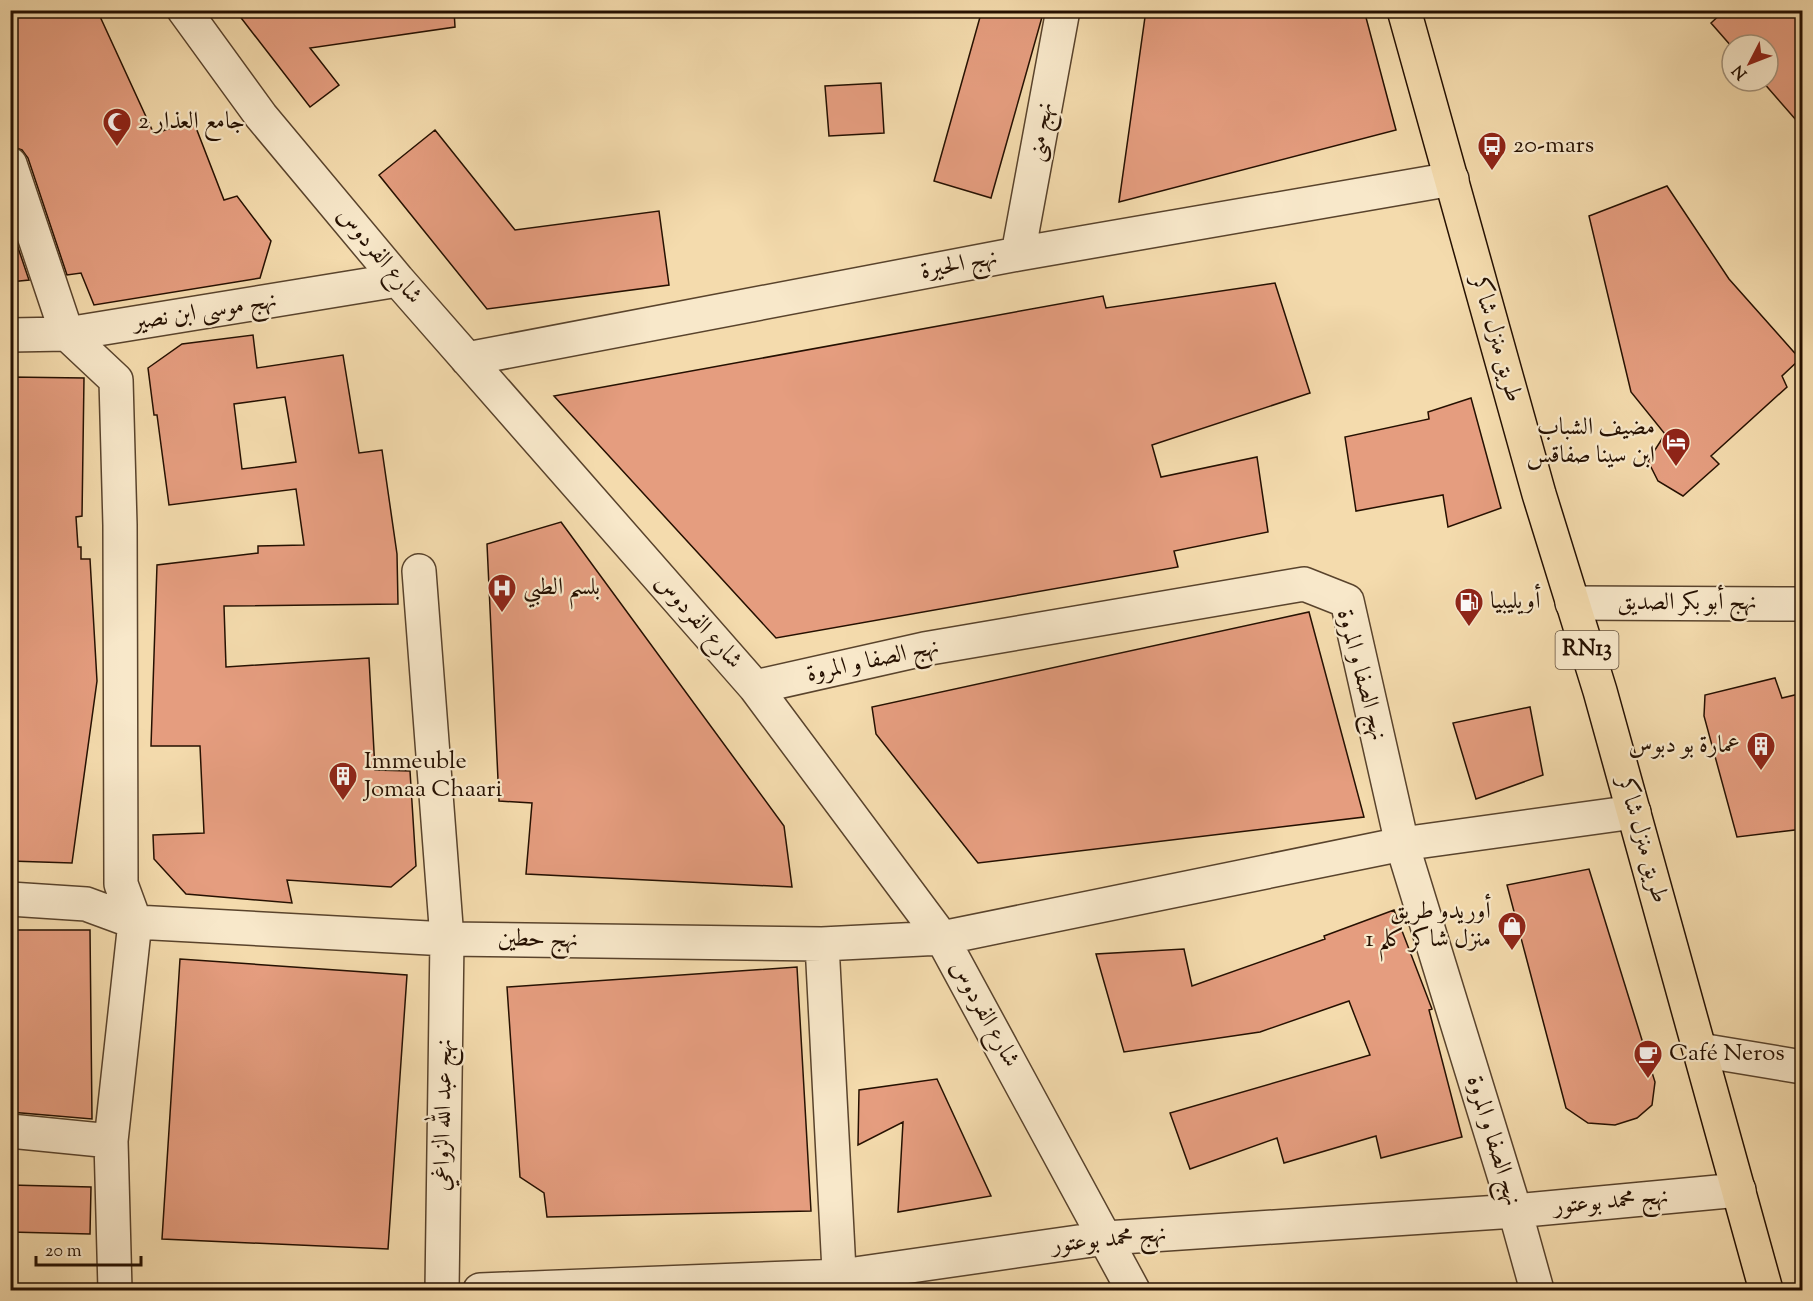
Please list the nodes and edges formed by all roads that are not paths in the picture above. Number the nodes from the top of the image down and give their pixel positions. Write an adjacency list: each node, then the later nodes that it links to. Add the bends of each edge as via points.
1 (183, 10): 7 (street, شارع الفردوس, via 261,116)
2 (1063, 10): 6 (street, نهج منى)
3 (1404, 10): 5 (main road, طريق منزل شاكر / RN13)
4 (10, 164): 8 (street)
5 (1452, 178): 6 (street, نهج الحيرة); 12 (main road, طريق منزل شاكر / RN13)
6 (1018, 254): 10 (street, نهج الحيرة)
7 (398, 280): 8 (street, نهج موسى ابن نصير); 10 (street, شارع الفردوس)
8 (67, 334): 9 (street, نهج موسى ابن نصير); 18 (street, via 116,380 121,884)
9 (10, 335)
10 (467, 359): 14 (street, شارع الفردوس)
11 (419, 571): 20 (street, نهج عبد الله الزواغي)
12 (1572, 603): 13 (street, نهج أبو بكر الصديق); 15 (main road, طريق منزل شاكر / RN13)
13 (1803, 604)
14 (756, 687): 16 (street, نهج الصفا و المروة, via 924,649 1304,584 1347,601); 19 (street, شارع الفردوس)
15 (1634, 812): 16 (street, نهج حطين); 22 (main road, طريق منزل شاكر / RN13)
16 (1402, 844): 19 (street, نهج حطين); 27 (street, نهج الصفا و المروة)
17 (10, 899): 18 (street, نهج حطين, via 86,904)
18 (135, 922): 20 (street, نهج حطين); 25 (street)
19 (942, 938): 21 (street, نهج حطين); 28 (street, شارع الفردوس)
20 (447, 939): 21 (street, نهج حطين); 31 (street, نهج عبد الله الزواغي)
21 (822, 944): 29 (street)
22 (1700, 1050): 23 (street); 26 (main road, طريق منزل شاكر / RN13)
23 (1803, 1067)
24 (10, 1131): 25 (street)
25 (111, 1141): 30 (street)
26 (1739, 1190): 27 (street, نهج محمد بوعتور); 35 (main road, طريق منزل شاكر / RN13)
27 (1515, 1211): 28 (street, نهج محمد بوعتور); 34 (street, نهج الصفا و المروة)
28 (1106, 1238): 29 (street, نهج محمد بوعتور); 33 (street, شارع الفردوس)
29 (840, 1283): 32 (street, نهج محمد بوعتور)
30 (115, 1290)
31 (442, 1290)
32 (480, 1290)
33 (1134, 1290)
34 (1537, 1290)
35 (1766, 1290)

